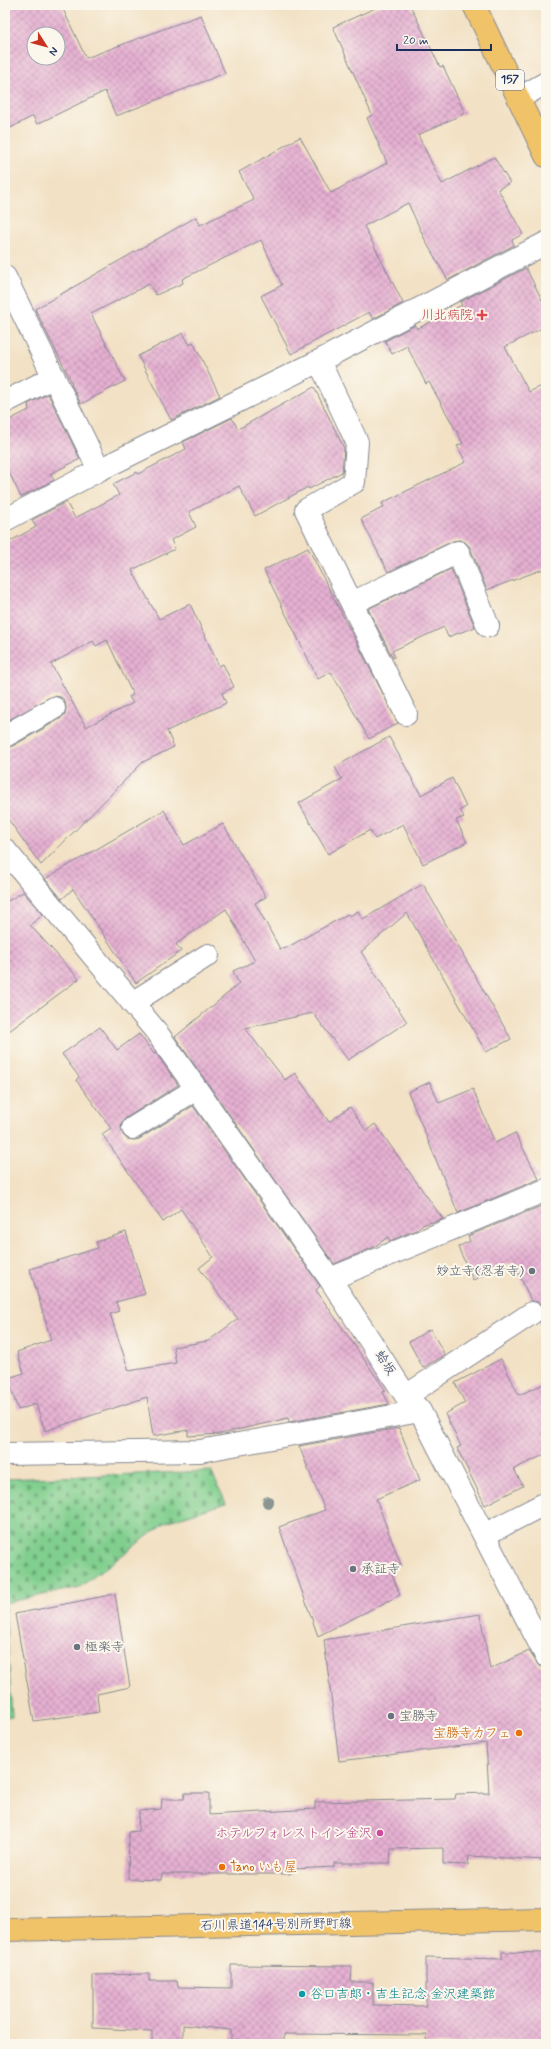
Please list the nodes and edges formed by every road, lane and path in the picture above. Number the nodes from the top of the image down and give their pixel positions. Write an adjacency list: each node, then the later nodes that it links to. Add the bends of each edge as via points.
1 (474, 5): 3 (main road, 157)
2 (546, 83): 3 (street)
3 (519, 98): 4 (main road, 157)
4 (546, 156)
5 (546, 243): 7 (street)
6 (5, 277): 8 (street)
7 (319, 361): 10 (street); 12 (street, via 357,442 354,482 306,510)
8 (54, 377): 9 (street); 10 (street)
9 (5, 402)
10 (99, 470): 11 (street)
11 (5, 520)
12 (352, 603): 13 (street, via 458,552); 15 (street)
13 (488, 626)
14 (54, 708): 16 (street)
15 (406, 714)
16 (5, 736)
17 (5, 850): 19 (street, 蛤坂)
18 (208, 955): 19 (street)
19 (132, 1003): 20 (street, 蛤坂, via 155,1030)
20 (196, 1089): 21 (street); 23 (street, 蛤坂)
21 (134, 1128)
22 (546, 1190): 23 (street)
23 (330, 1279): 25 (street, 蛤坂)
24 (532, 1313): 25 (street)
25 (413, 1404): 26 (street, via 200,1451); 28 (street, 蛤坂)
26 (5, 1454)
27 (546, 1503): 28 (street)
28 (484, 1535): 29 (street, 蛤坂)
29 (546, 1656)
30 (546, 1919): 31 (main road, 石川県道144号別所野町線)
31 (5, 1930)

